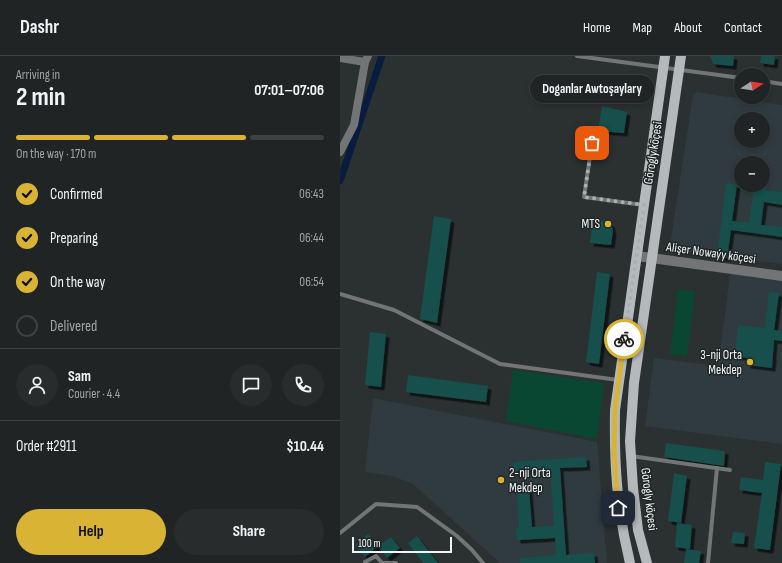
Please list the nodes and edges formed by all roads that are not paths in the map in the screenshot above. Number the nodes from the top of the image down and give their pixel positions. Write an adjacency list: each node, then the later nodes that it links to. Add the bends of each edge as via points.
1 (577, 56): 5 (lane)
2 (665, 56): 7 (main road, Görogly köçesi)
3 (681, 56): 8 (main road, Görogly köçesi)
4 (340, 58): 6 (street)
5 (606, 58): 7 (lane)
6 (366, 59): 13 (street, via 354,125)
7 (663, 68): 8 (lane); 14 (main road, Görogly köçesi)
8 (679, 70): 9 (lane); 16 (main road, Görogly köçesi)
9 (734, 77)
10 (770, 82): 11 (lane)
11 (782, 84)
12 (592, 143): 14 (lane, via 584,197)
13 (340, 152)
14 (644, 205): 15 (main road, Görogly köçesi)
15 (637, 256): 16 (street, Alişer Nowaýy köçesi); 19 (main road, Görogly köçesi)
16 (651, 258): 17 (street, Alişer Nowaýy köçesi); 20 (main road, Görogly köçesi, via 634,383)
17 (782, 276)
18 (340, 294): 19 (lane, via 394,310 500,364)
19 (618, 380): 27 (main road, Görogly köçesi, via 614,451 618,508)
20 (630, 456): 21 (lane); 28 (main road, Görogly köçesi, via 638,530)
21 (717, 468): 22 (lane); 29 (lane)
22 (730, 470)
23 (340, 533): 26 (lane, via 376,504 417,507 457,536)
24 (365, 562): 25 (lane, via 376,556 382,563)
25 (396, 563)
26 (483, 563)
27 (630, 563)
28 (647, 563)
29 (708, 563)

